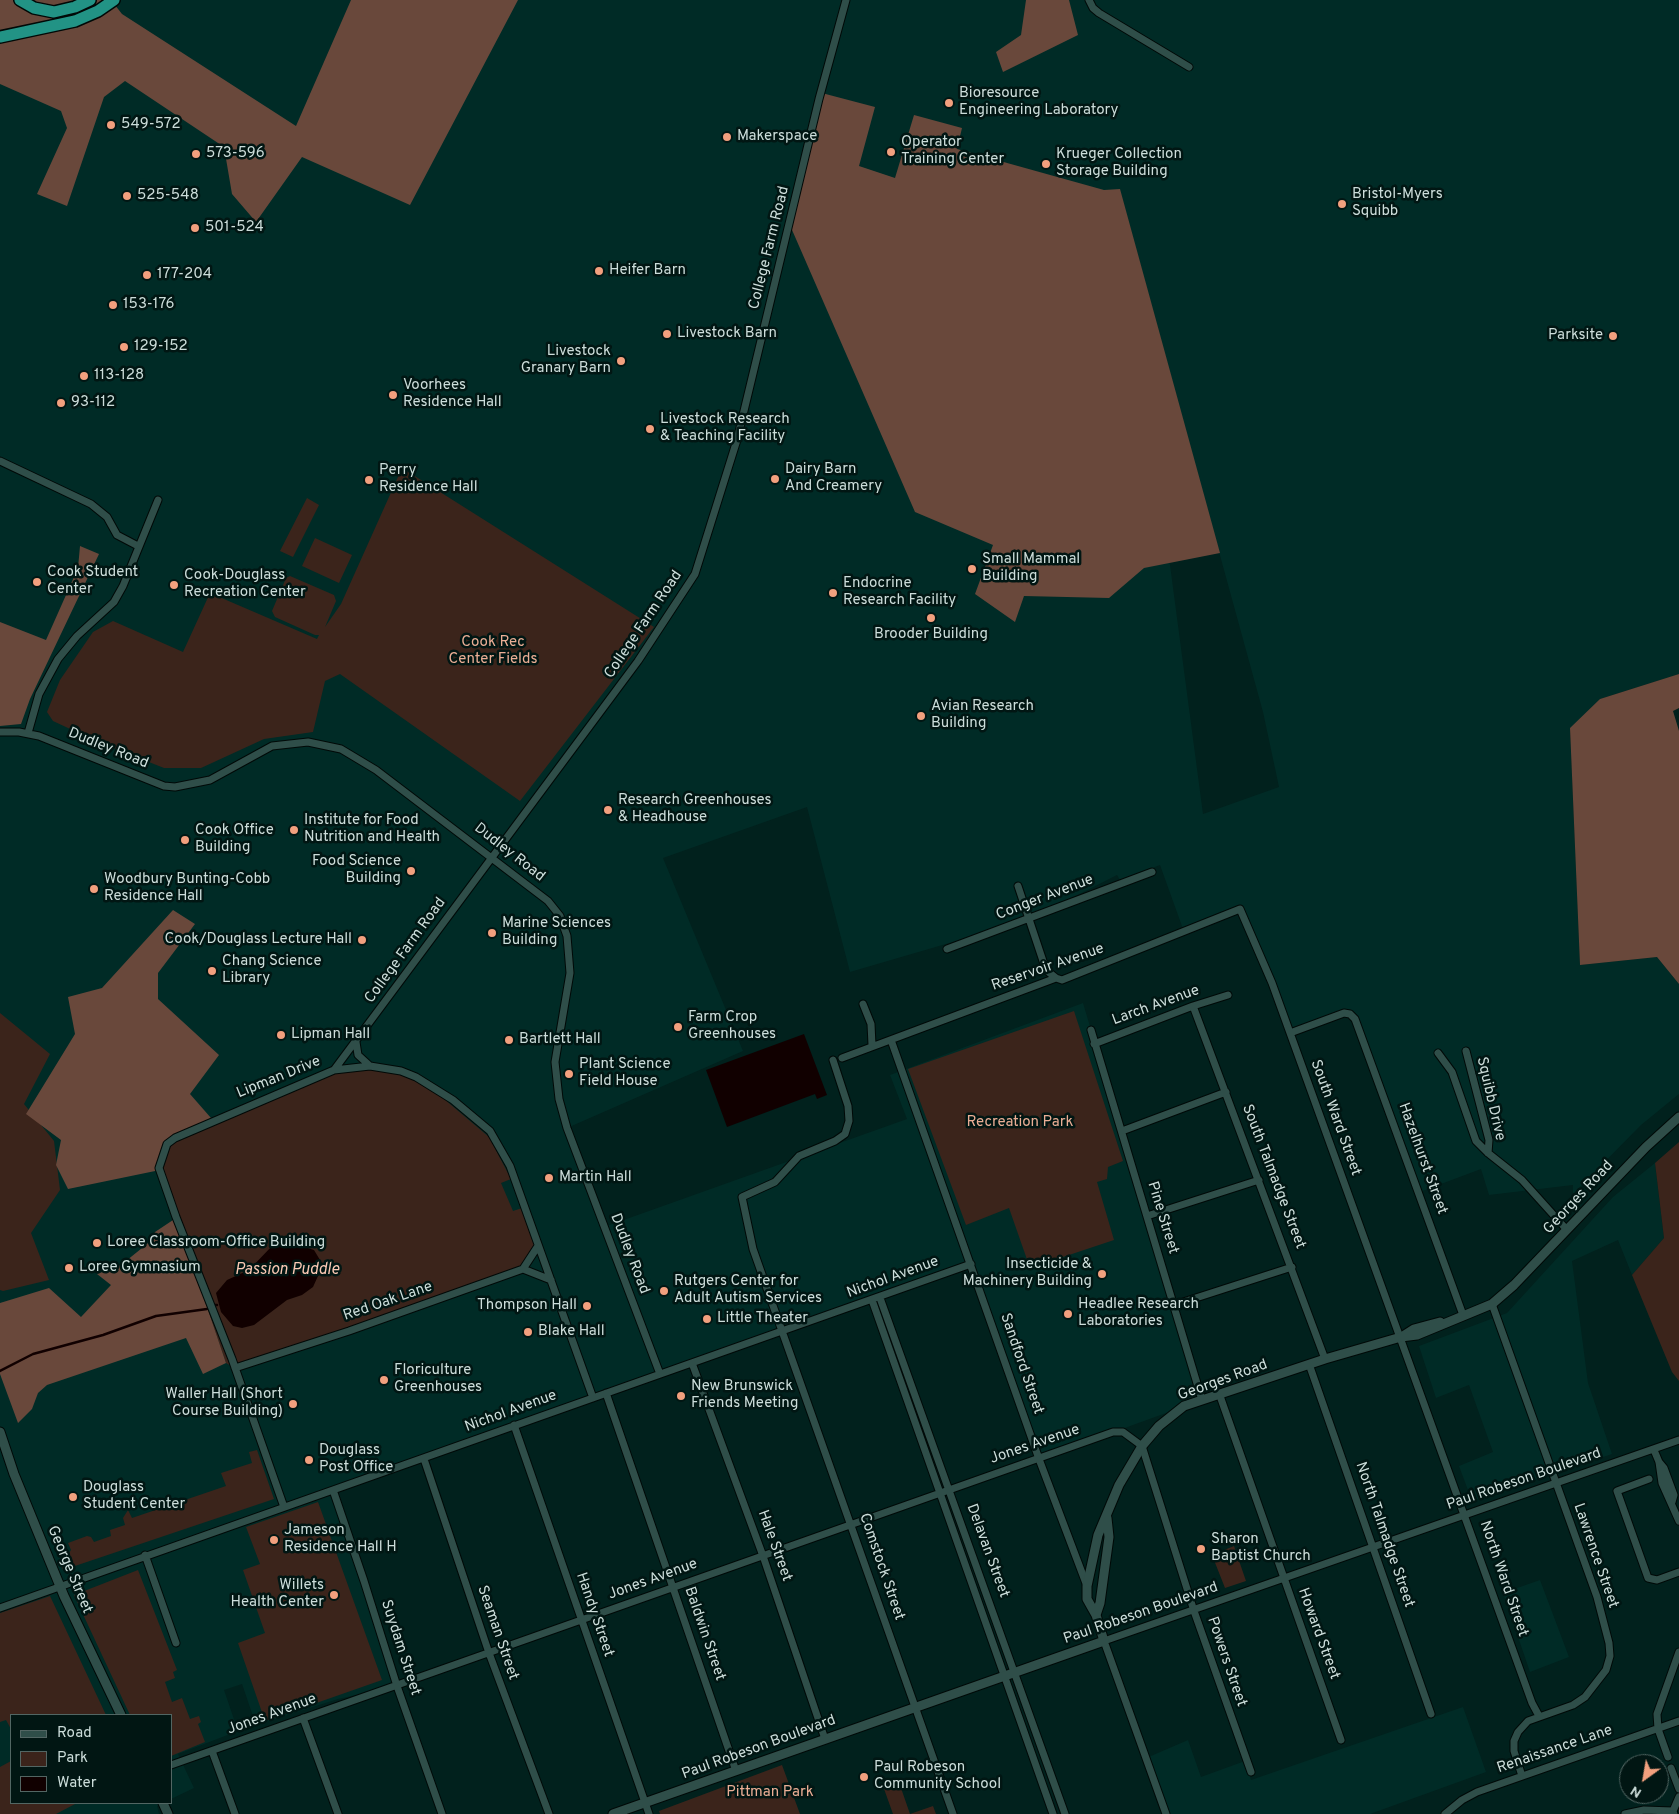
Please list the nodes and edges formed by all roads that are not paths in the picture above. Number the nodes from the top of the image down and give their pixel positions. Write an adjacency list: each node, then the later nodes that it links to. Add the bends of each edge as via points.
1 (20, 0): 2 (highway, via 34,8 54,12)
2 (90, 0)
3 (114, 0): 6 (highway, via 75,21)
4 (846, 0): 13 (street, College Farm Road, via 737,440 695,574 638,661)
5 (1089, 0): 7 (street, via 1093,8 1104,16)
6 (0, 37)
7 (1189, 67)
8 (0, 461): 10 (street, via 91,504 106,517 117,535)
9 (158, 500): 10 (street)
10 (138, 546): 12 (street, via 114,602 77,636 47,677)
11 (0, 732): 12 (street, Dudley Road)
12 (28, 733): 13 (street, Dudley Road, via 164,786 175,787 210,780 272,746 308,742 341,749 363,761)
13 (492, 857): 26 (street, College Farm Road); 57 (street, Dudley Road, via 548,901 560,916 567,936 570,974 555,1062 559,1099)
14 (1152, 872): 17 (street, Conger Avenue)
15 (1018, 886): 17 (street)
16 (1240, 910): 19 (street, Reservoir Avenue, via 1062,980); 24 (street, South Ward Street, via 1272,982)
17 (1028, 920): 18 (street, Conger Avenue); 19 (street, via 1046,970)
18 (948, 950)
19 (1056, 978): 25 (street, Reservoir Avenue)
20 (1228, 995): 22 (street, Larch Avenue)
21 (863, 1004): 28 (street, via 871,1024)
22 (1193, 1006): 27 (street, Larch Avenue); 35 (street, South Talmadge Street)
23 (1091, 1030): 27 (street, Pine Street)
24 (1290, 1033): 50 (street, Hazelhurst Street, via 1340,1014 1350,1014 1358,1025); 52 (street, South Ward Street)
25 (891, 1040): 28 (street, Reservoir Avenue); 43 (street, Sandford Street)
26 (356, 1042): 33 (street, via 358,1055); 34 (street, College Farm Road)
27 (1094, 1044): 37 (street, Pine Street)
28 (872, 1045): 31 (street, Reservoir Avenue)
29 (1466, 1051): 38 (street, Squibb Drive, via 1489,1140)
30 (1438, 1053): 38 (street, Squibb Drive, via 1452,1072 1476,1141)
31 (842, 1058)
32 (833, 1060): 51 (street, Comstock Street, via 848,1106 845,1134 799,1156 775,1182 742,1197 753,1249)
33 (370, 1066): 34 (street, Lipman Drive); 42 (street, Lipman Drive, via 416,1077 454,1100 490,1131 510,1166)
34 (334, 1070): 56 (street, Lipman Drive, via 190,1130 171,1141 164,1151 159,1168)
35 (1226, 1092): 37 (street); 39 (street, South Talmadge Street)
36 (1679, 1117): 41 (street, Georges Road)
37 (1122, 1131): 40 (street, Pine Street)
38 (1488, 1153): 41 (street, Squibb Drive, via 1522,1180)
39 (1259, 1180): 40 (street); 44 (street, South Talmadge Street)
40 (1147, 1216): 49 (street, Pine Street)
41 (1567, 1230): 48 (street, Georges Road, via 1504,1296)
42 (538, 1246): 45 (street); 46 (street, Lipman Drive)
43 (971, 1264): 47 (street, Nichol Avenue); 68 (street, Sandford Street)
44 (1292, 1267): 49 (street); 53 (street, South Talmadge Street)
45 (523, 1269): 46 (street); 56 (street, Red Oak Lane)
46 (551, 1280): 60 (street, Lipman Drive)
47 (876, 1299): 51 (street, Nichol Avenue); 71 (street, Delavan Street); 73 (street, Delavan Street)
48 (1492, 1304): 50 (street, Georges Road); 70 (street, Lawrence Street)
49 (1174, 1305): 61 (street, Pine Street)
50 (1463, 1315): 52 (street, Georges Road, via 1423,1333)
51 (782, 1330): 54 (street, Nichol Avenue); 79 (street, Comstock Street)
52 (1401, 1337): 53 (street, Georges Road); 76 (street, North Ward Street)
53 (1325, 1359): 55 (street, Georges Road)
54 (692, 1363): 57 (street, Nichol Avenue); 82 (street, Hale Street)
55 (1309, 1364): 59 (street, Georges Road); 80 (street, North Talmadge Street)
56 (234, 1368): 75 (street, Lipman Drive)
57 (660, 1374): 58 (street, Nichol Avenue)
58 (606, 1393): 60 (street, Nichol Avenue); 87 (street, Baldwin Street)
59 (1220, 1396): 61 (street, Georges Road); 84 (street, Howard Street)
60 (593, 1398): 62 (street, Nichol Avenue)
61 (1202, 1400): 65 (street, Georges Road, via 1184,1406 1159,1426)
62 (514, 1425): 67 (street, Nichol Avenue); 91 (street, Handy Street)
63 (0, 1432): 85 (street, George Street)
64 (1679, 1440): 66 (street, Paul Robeson Boulevard)
65 (1142, 1446): 68 (street, Jones Avenue, via 1123,1432 1114,1432); 77 (street, Georges Road, via 1119,1485); 89 (street, Powers Street)
66 (1654, 1450): 70 (street, Paul Robeson Boulevard); 74 (street, via 1667,1497)
67 (424, 1459): 72 (street, Nichol Avenue); 95 (street, Seaman Street)
68 (1039, 1459): 71 (street, Jones Avenue); 86 (street, Sandford Street)
69 (1649, 1479): 83 (street, via 1617,1491 1648,1578 1657,1580)
70 (1557, 1484): 76 (street, Paul Robeson Boulevard); 102 (street, Lawrence Street, via 1597,1597 1610,1656 1606,1670 1586,1697 1573,1705)
71 (950, 1489): 73 (street, Jones Avenue); 96 (street, Delavan Street)
72 (333, 1490): 75 (street, Nichol Avenue); 98 (street, Suydam Street)
73 (940, 1493): 79 (street, Jones Avenue); 97 (street, Delavan Street)
74 (1675, 1504): 78 (street)
75 (284, 1507): 81 (street, Nichol Avenue)
76 (1466, 1515): 80 (street, Paul Robeson Boulevard); 102 (street, North Ward Street)
77 (1107, 1518): 86 (street, Georges Road, via 1098,1535); 90 (street, Georges Road, via 1109,1537)
78 (1679, 1520)
79 (852, 1525): 82 (street, Jones Avenue); 99 (street, Comstock Street)
80 (1374, 1547): 84 (street, Paul Robeson Boulevard); 101 (street, North Talmadge Street)
81 (145, 1555): 85 (street, Nichol Avenue); 93 (street)
82 (763, 1556): 87 (street, Jones Avenue); 106 (street, Hale Street)
83 (1679, 1572)
84 (1284, 1579): 89 (street, Paul Robeson Boulevard); 107 (street, Howard Street)
85 (60, 1585): 88 (street, Nichol Avenue); 100 (street, George Street)
86 (1087, 1586): 90 (street, via 1087,1599)
87 (674, 1587): 91 (street, Jones Avenue); 112 (street, Baldwin Street)
88 (0, 1608)
89 (1194, 1611): 92 (street, Paul Robeson Boulevard); 113 (street, Powers Street)
90 (1096, 1615): 92 (street)
91 (581, 1620): 95 (street, Jones Avenue); 119 (street, Handy Street)
92 (1104, 1641): 96 (street, Paul Robeson Boulevard); 130 (street)
93 (176, 1643)
94 (1679, 1652): 105 (street, via 1658,1707)
95 (489, 1653): 98 (street, Jones Avenue); 124 (street, Seaman Street)
96 (1016, 1673): 97 (street, Paul Robeson Boulevard); 114 (street, Delavan Street)
97 (1005, 1676): 99 (street, Paul Robeson Boulevard); 116 (street, Delavan Street)
98 (397, 1686): 103 (street, Jones Avenue); 123 (street, Suydam Street)
99 (915, 1708): 106 (street, Paul Robeson Boulevard); 127 (street, Comstock Street)
100 (121, 1714)
101 (1431, 1714)
102 (1539, 1716): 115 (street, Lawrence Street, via 1528,1721 1514,1741)
103 (303, 1718): 108 (street, Jones Avenue); 122 (street)
104 (1679, 1722): 105 (street, Renaissance Lane)
105 (1658, 1730): 109 (street); 115 (street, Renaissance Lane)
106 (826, 1739): 112 (street, Paul Robeson Boulevard)
107 (1341, 1740)
108 (212, 1752): 110 (street, Jones Avenue); 121 (street)
109 (1667, 1754)
110 (172, 1765)
111 (1671, 1768): 117 (street)
112 (736, 1772): 119 (street, Paul Robeson Boulevard)
113 (1250, 1772)
114 (1051, 1775): 116 (street); 129 (street, Delavan Street)
115 (1522, 1776): 131 (street, Renaissance Lane, via 1477,1792)
116 (1041, 1778): 128 (street, Delavan Street)
117 (1679, 1789)
118 (1679, 1797): 120 (street)
119 (645, 1803): 125 (street, Paul Robeson Boulevard); 126 (street, Handy Street)
120 (1673, 1813): 132 (street, via 1644,1810)
121 (235, 1814)
122 (338, 1814)
123 (442, 1814)
124 (549, 1814)
125 (613, 1814)
126 (649, 1814)
127 (953, 1814)
128 (1054, 1814)
129 (1065, 1814)
130 (1166, 1814)
131 (1445, 1814)
132 (1625, 1814)

